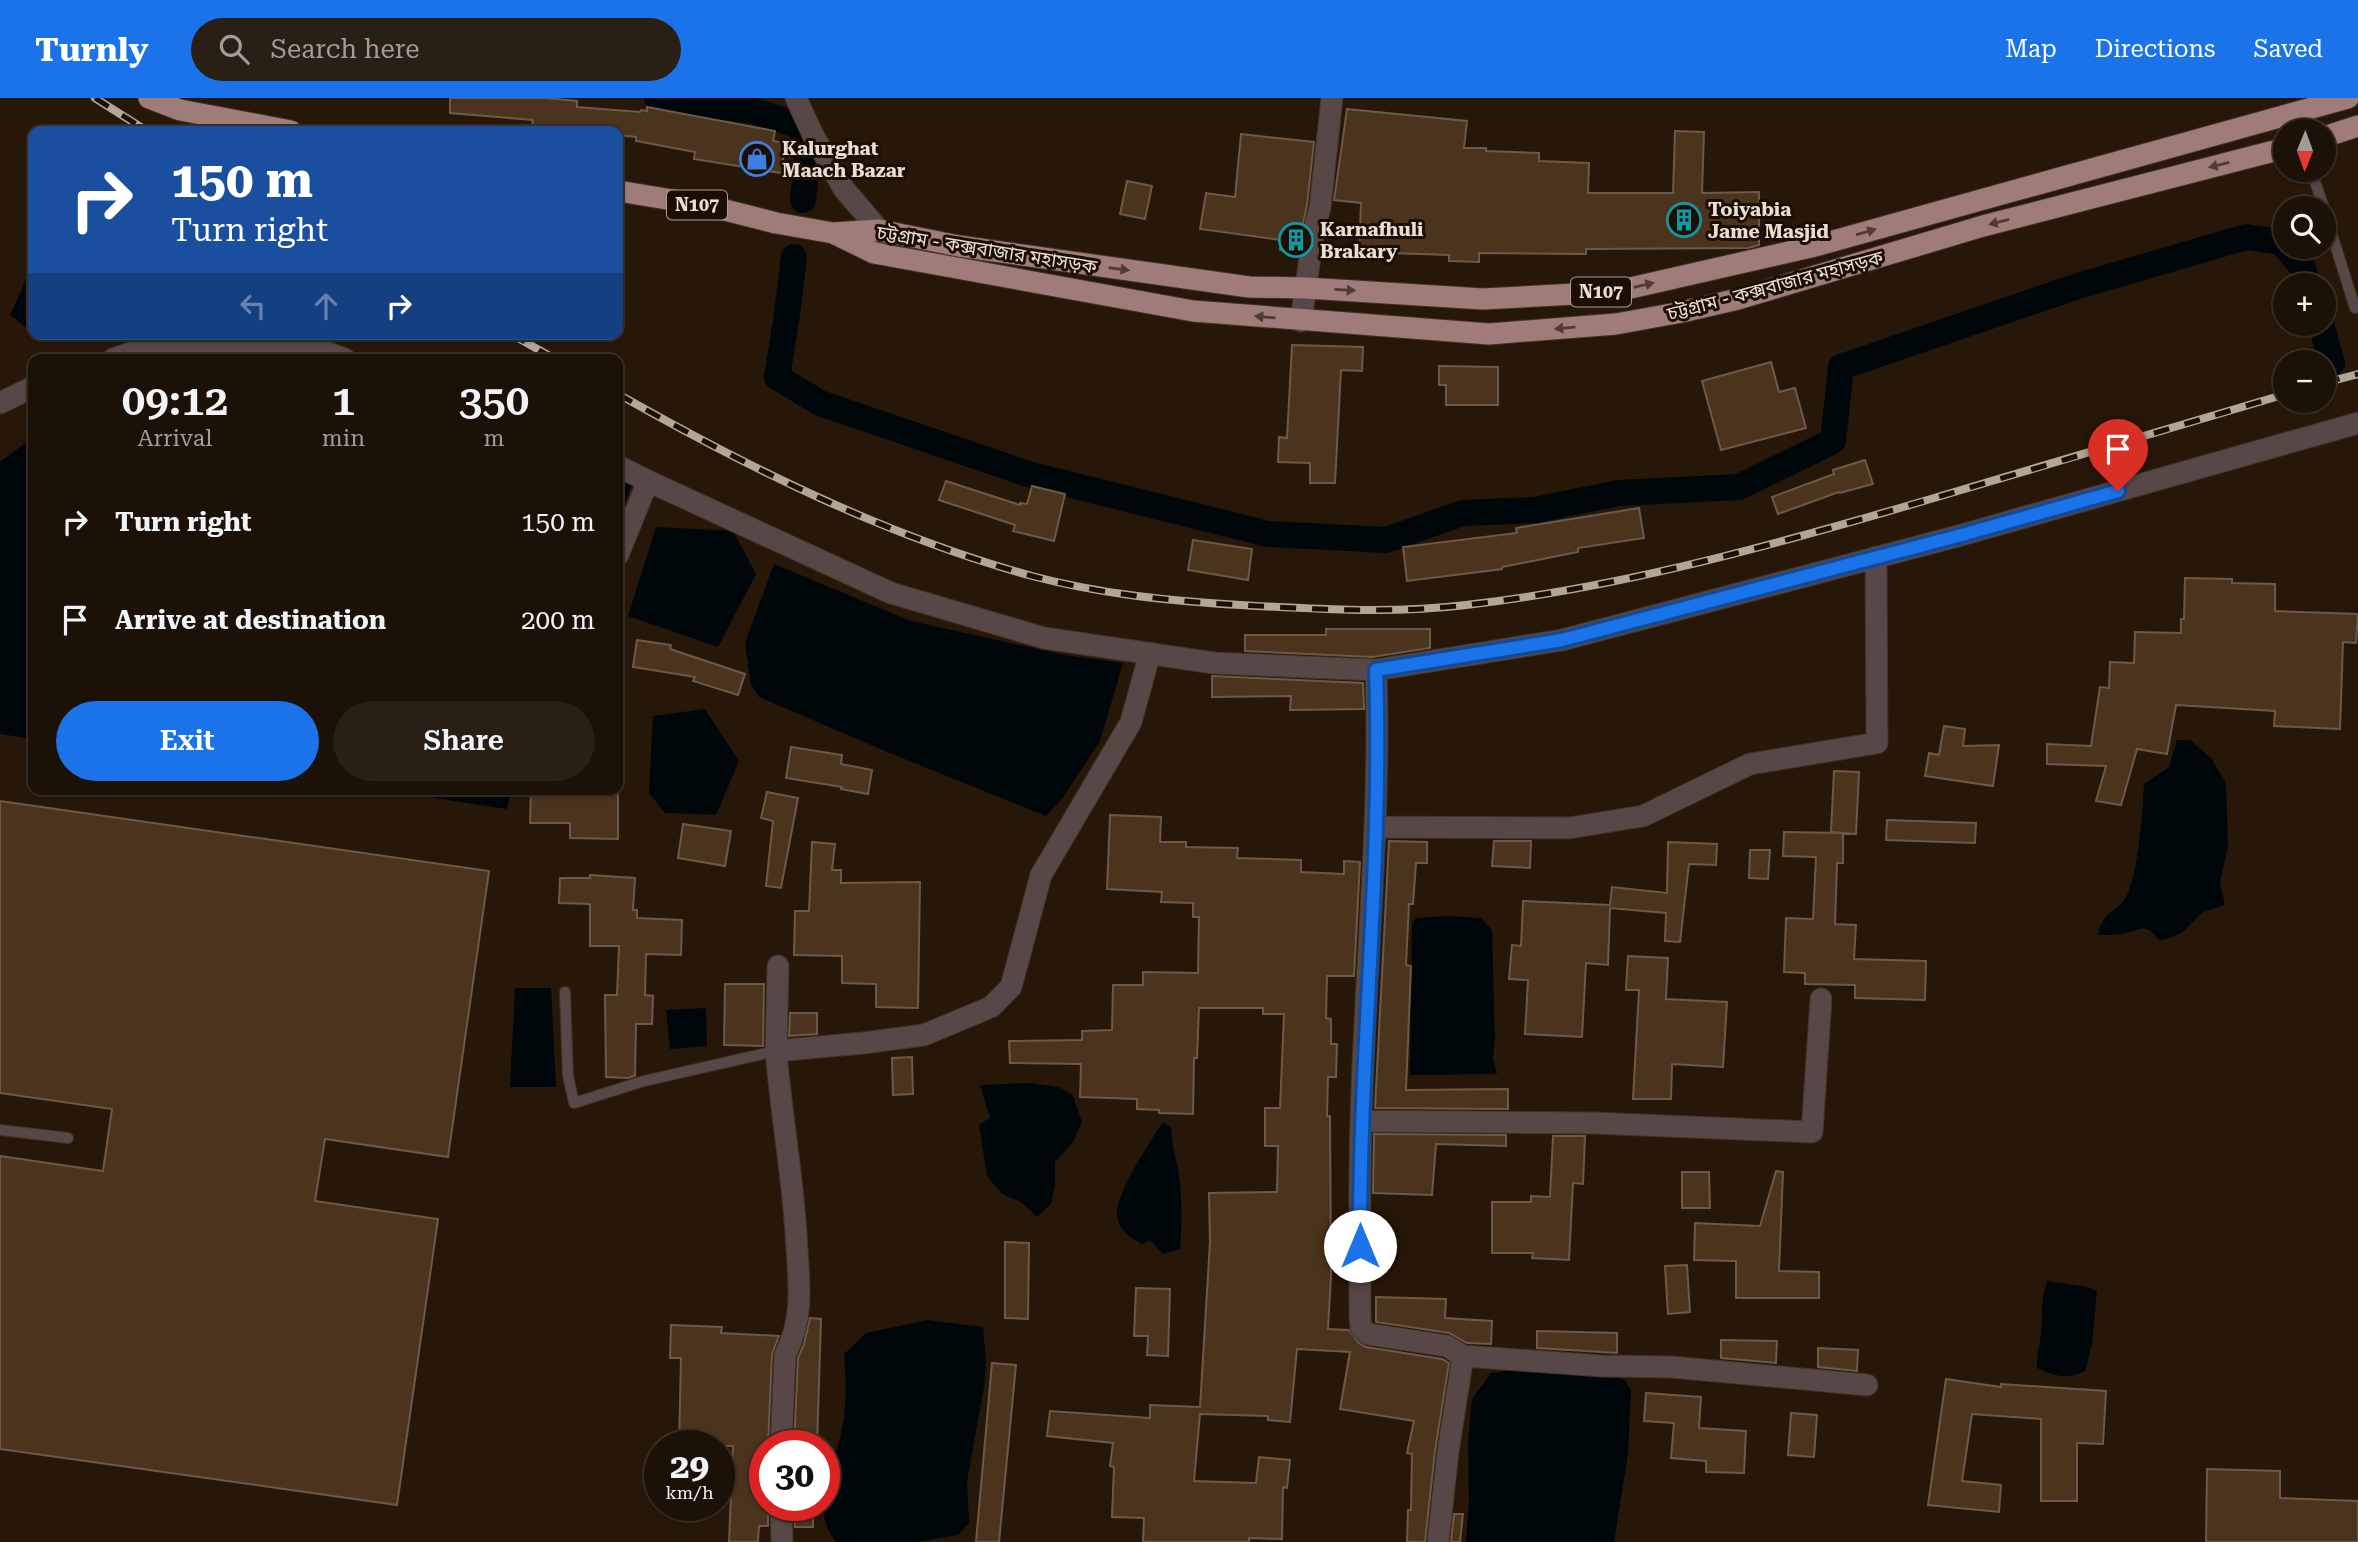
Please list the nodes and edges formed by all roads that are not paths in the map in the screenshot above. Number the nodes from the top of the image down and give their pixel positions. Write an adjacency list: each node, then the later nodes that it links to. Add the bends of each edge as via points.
1 (149, 98): 5 (highway, via 180,110)
2 (796, 98): 10 (street, via 844,189)
3 (1332, 98): 14 (street, via 1322,197)
4 (2348, 98): 6 (street); 14 (highway, চট্টগ্রাম - কক্সবাজার মহাসড়ক / N107, one-way to 4, via 1483,299 1613,292 1815,246)
5 (265, 126)
6 (2358, 126): 7 (highway)
7 (2336, 133)
8 (2273, 151): 16 (highway, চট্টগ্রাম - কক্সবাজার মহাসড়ক / N107, one-way to 16, via 1983,226 1738,299 1616,324 1489,334)
9 (623, 192): 11 (highway, N107)
10 (879, 230): 11 (highway, চট্টগ্রাম - কক্সবাজার মহাসড়ক / N107); 13 (street); 14 (highway, চট্টগ্রাম - কক্সবাজার মহাসড়ক / N107, one-way to 14, via 959,246 1249,287)
11 (833, 233): 13 (highway, চট্টগ্রাম - কক্সবাজার মহাসড়ক / N107)
12 (2336, 246): 15 (lane)
13 (874, 253): 16 (highway, চট্টগ্রাম - কক্সবাজার মহাসড়ক / N107, one-way to 13, via 1193,310)
14 (1306, 288): 16 (street)
15 (2355, 307)
16 (1301, 321)
17 (127, 354): 18 (street, via 162,342 318,349)
18 (332, 354)
19 (28, 389): 20 (street)
20 (0, 403)
21 (2358, 422): 25 (street)
22 (623, 468): 23 (street)
23 (648, 481): 24 (street); 26 (street, via 891,593 1044,638)
24 (623, 543)
25 (1876, 557): 27 (street, via 1562,640); 28 (street, via 1877,743 1750,764 1643,816 1569,828)
26 (1150, 653): 27 (street, via 1214,663); 32 (street, via 1131,722 1041,875 1011,987 991,1007 924,1035)
27 (1376, 670): 28 (street)
28 (1375, 827): 33 (street)
29 (778, 966): 32 (street)
30 (565, 992): 32 (lane, via 568,1076 574,1103 644,1081)
31 (1821, 999): 33 (street, via 1812,1132 1594,1123)
32 (776, 1051): 38 (street, via 801,1278 797,1326 785,1355)
33 (1361, 1121): 36 (street, via 1361,1327 1368,1334 1447,1346)
34 (0, 1130): 35 (lane)
35 (68, 1138)
36 (1463, 1356): 37 (street, via 1671,1367); 41 (street)
37 (1867, 1385)
38 (782, 1430)
39 (781, 1521): 40 (street)
40 (782, 1542)
41 (1438, 1542)

